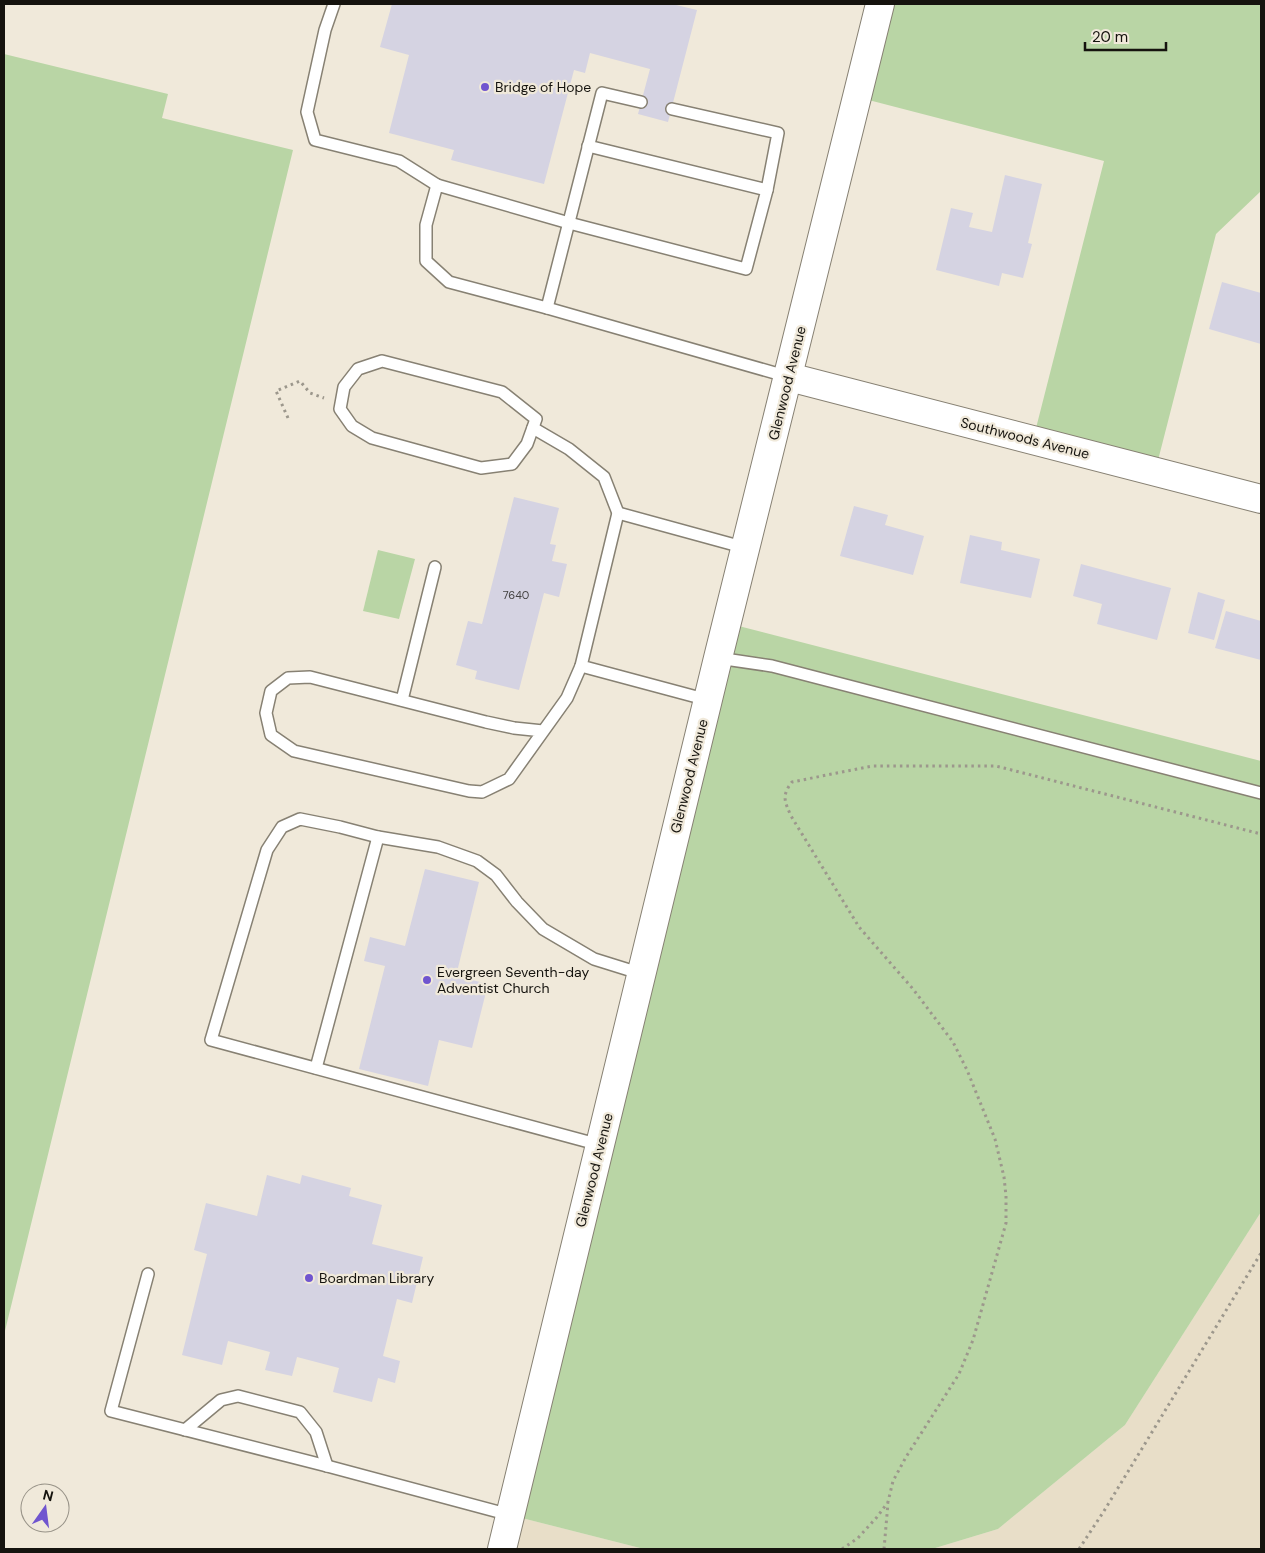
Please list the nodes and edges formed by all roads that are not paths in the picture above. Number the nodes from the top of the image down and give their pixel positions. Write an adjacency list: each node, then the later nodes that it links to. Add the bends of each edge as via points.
1 (334, 4): 6 (lane, via 307,112 315,140 399,161)
2 (880, 4): 10 (street, Glenwood Avenue)
3 (641, 102): 5 (lane, via 602,92)
4 (672, 108): 7 (lane, via 778,133)
5 (588, 146): 7 (lane); 8 (lane)
6 (437, 185): 8 (lane); 9 (lane, via 426,226 426,261 449,282)
7 (767, 190): 8 (lane, via 746,269)
8 (569, 223): 9 (lane)
9 (547, 308): 10 (lane)
10 (789, 377): 12 (street, Southwoods Avenue); 14 (street, Glenwood Avenue)
11 (533, 428): 11 (lane, via 536,419 502,392 382,361 358,369 344,388 340,408 352,426 372,438 481,468 512,464 527,444); 13 (lane, via 569,449 604,477)
12 (1261, 499)
13 (618, 513): 14 (lane); 17 (lane)
14 (746, 548): 16 (street, Glenwood Avenue)
15 (435, 567): 18 (lane)
16 (718, 658): 19 (street, Glenwood Avenue); 21 (lane, via 772,666)
17 (581, 666): 19 (lane); 20 (lane, via 567,698)
18 (402, 700): 20 (lane, via 486,722); 20 (lane, via 310,677 288,678 271,691 266,713 271,735 294,751 482,792 509,779)
19 (708, 700): 23 (street, Glenwood Avenue)
20 (543, 731)
21 (1261, 793)
22 (378, 837): 23 (lane, via 438,848 477,861 496,875 543,929 594,959); 24 (lane); 24 (lane, via 300,819 282,827 267,850 211,1040)
23 (642, 974): 25 (street, Glenwood Avenue)
24 (316, 1068): 25 (lane)
25 (600, 1145): 29 (street, Glenwood Avenue)
26 (148, 1274): 27 (lane, via 111,1411)
27 (185, 1430): 28 (lane); 28 (lane, via 221,1400 238,1396 300,1412 316,1432)
28 (327, 1466): 29 (lane)
29 (510, 1515): 30 (street, Glenwood Avenue)
30 (502, 1549)

